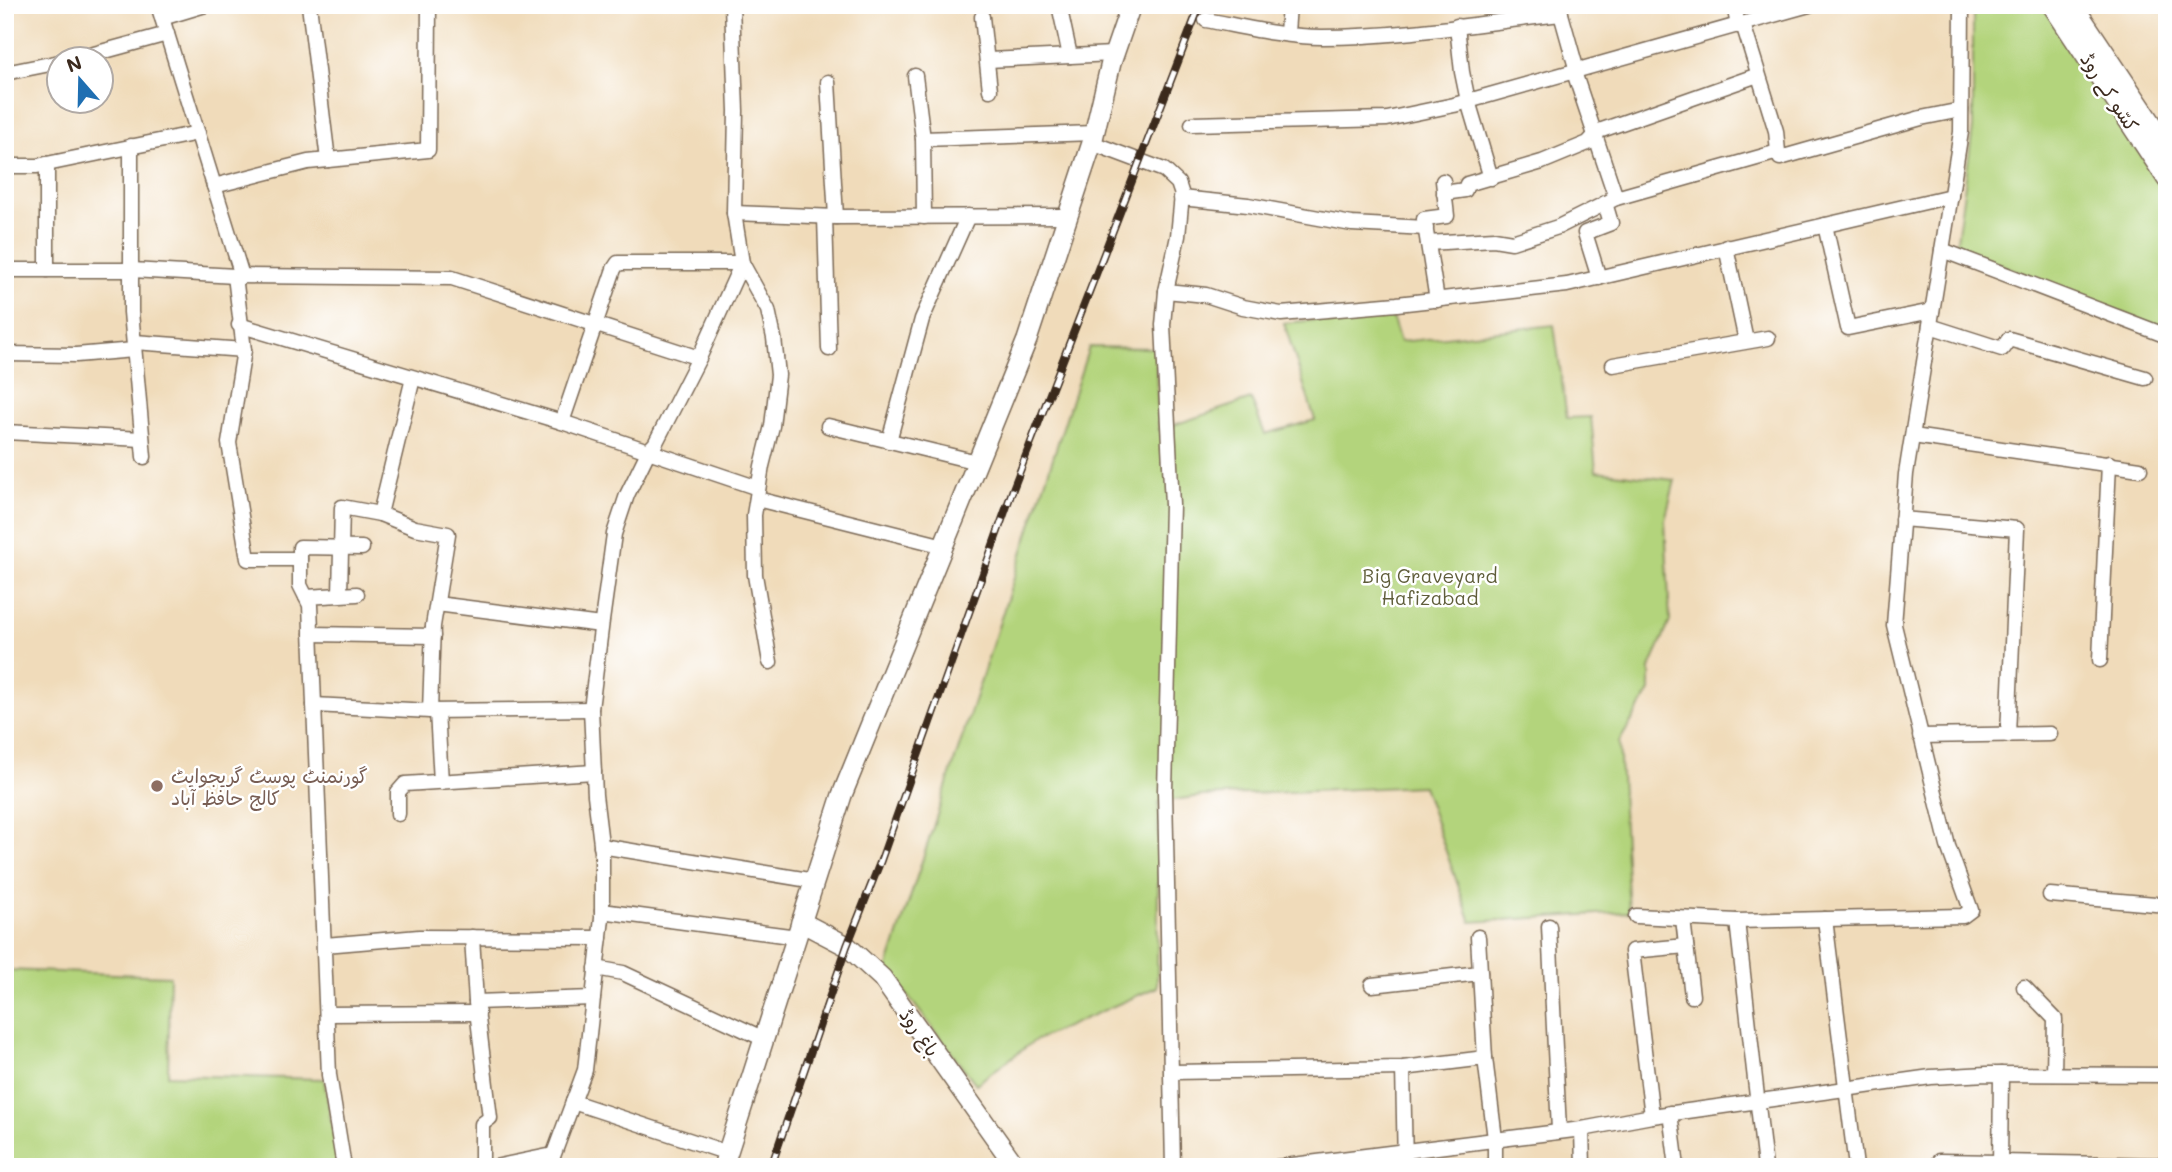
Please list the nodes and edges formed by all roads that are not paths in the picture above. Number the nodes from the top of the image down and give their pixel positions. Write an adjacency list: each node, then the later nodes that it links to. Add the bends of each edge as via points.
1 (205, 5): 15 (street)
2 (309, 5): 44 (street)
3 (429, 5): 44 (street, via 428,150)
4 (732, 5): 53 (street)
5 (1059, 5): 25 (street)
6 (1131, 5): 24 (street)
7 (1289, 5): 21 (street)
8 (1492, 5): 18 (street)
9 (1734, 5): 19 (street)
10 (1809, 5): 19 (street)
11 (1962, 5): 35 (street)
12 (2052, 5): 48 (street, کسّو کے روڈ)
13 (2073, 5): 42 (street, کسّو کے روڈ)
14 (1560, 10): 18 (street); 28 (street)
15 (160, 11): 22 (street)
16 (982, 17): 26 (street)
17 (1206, 20): 21 (street)
18 (1493, 22): 20 (street)
19 (1741, 25): 28 (street); 30 (street)
20 (1457, 26): 21 (street, via 1321,37); 34 (street)
21 (1287, 33)
22 (167, 34): 23 (street); 37 (street)
23 (116, 48)
24 (1113, 54): 25 (street); 39 (street)
25 (1070, 56): 26 (street)
26 (988, 60): 33 (street)
27 (46, 65): 29 (street)
28 (1575, 71): 34 (street); 38 (street)
29 (5, 73)
30 (1758, 75): 38 (street); 43 (street)
31 (915, 76): 40 (street)
32 (828, 82): 57 (street)
33 (990, 90)
34 (1468, 101): 36 (street, via 1388,119); 47 (street)
35 (1961, 110): 43 (street, via 1780,158); 50 (street)
36 (1192, 124)
37 (198, 133): 41 (street); 49 (street)
38 (1596, 135): 47 (street, via 1588,143 1542,162); 52 (street)
39 (1093, 138): 40 (street); 51 (street, via 1164,170 1178,183); 56 (street)
40 (923, 139): 54 (street)
41 (131, 146): 45 (street); 65 (street)
42 (2167, 146)
43 (1778, 152): 52 (street)
44 (328, 160): 49 (street)
45 (47, 164): 46 (street); 64 (street)
46 (5, 166)
47 (1491, 178): 59 (street, via 1467,184 1465,190 1444,187 1447,216 1424,219)
48 (2167, 179)
49 (214, 186): 66 (street)
50 (1951, 196): 58 (street); 61 (street)
51 (1181, 198): 59 (street); 68 (street)
52 (1610, 200): 59 (street, via 1558,227 1512,242); 67 (street, via 1611,223 1585,233)
53 (734, 213): 57 (street); 62 (street)
54 (924, 216): 55 (street); 57 (street)
55 (968, 216): 56 (street); 90 (street, via 922,319)
56 (1066, 216): 93 (street, via 1027,340)
57 (831, 217): 78 (street)
58 (1825, 225): 60 (street); 70 (street, via 1848,328)
59 (1427, 235): 69 (street)
60 (1726, 247): 67 (street); 76 (street)
61 (1942, 250): 70 (street); 74 (street)
62 (741, 263): 72 (street, via 618,264); 81 (street); 96 (street, via 768,310 778,375)
63 (5, 270): 64 (street)
64 (47, 270): 65 (street)
65 (132, 270): 66 (street); 77 (street)
66 (238, 276): 71 (street); 72 (street, via 452,278)
67 (1599, 278): 69 (street)
68 (1166, 291): 69 (street, via 1206,295 1281,314); 148 (street, via 1163,325 1172,505 1165,791)
69 (1437, 300)
70 (1933, 311): 73 (street)
71 (240, 325): 79 (street); 83 (street)
72 (594, 326): 81 (street); 85 (street)
73 (1930, 326): 84 (street, via 2002,349 2009,339); 88 (street)
74 (2167, 337)
75 (1768, 338): 76 (street)
76 (1746, 341): 82 (street)
77 (134, 346): 79 (street); 80 (street, via 76,355); 89 (street)
78 (829, 349)
79 (244, 350): 102 (street, via 229,443 248,558)
80 (5, 354)
81 (699, 358): 91 (street)
82 (1613, 365)
83 (413, 378): 85 (street); 97 (street)
84 (2146, 378)
85 (562, 422): 91 (street)
86 (828, 426): 90 (street)
87 (5, 432): 89 (street)
88 (1913, 436): 94 (street); 98 (street)
89 (142, 439): 92 (street)
90 (889, 441): 93 (street)
91 (649, 450): 96 (street); 107 (street, via 614,534)
92 (144, 457)
93 (977, 462): 99 (street)
94 (2109, 463): 95 (street); 110 (street)
95 (2140, 469)
96 (758, 494): 99 (street); 111 (street, via 755,575)
97 (380, 514): 100 (street, via 342,508); 106 (street, via 415,528 448,534)
98 (1902, 519): 116 (street, via 2017,529); 117 (street, via 1894,625)
99 (944, 546): 122 (street, via 842,795)
100 (341, 547): 101 (street); 102 (street, via 300,547); 103 (street)
101 (362, 548)
102 (300, 559): 105 (street, via 300,585)
103 (340, 594): 104 (street); 105 (street)
104 (357, 594)
105 (306, 597): 108 (street)
106 (437, 604): 107 (street); 109 (street)
107 (601, 625): 113 (street)
108 (311, 634): 109 (street); 112 (street)
109 (433, 636): 114 (street)
110 (2100, 660)
111 (770, 662)
112 (314, 705): 114 (street); 135 (street)
113 (591, 709): 114 (street); 118 (street)
114 (433, 711): 119 (street)
115 (2050, 734): 116 (street)
116 (2008, 735): 117 (street)
117 (1920, 736): 128 (street, via 1948,846 1971,910 1963,916)
118 (594, 772): 119 (street); 121 (street)
119 (441, 782): 120 (street, via 405,785 398,792)
120 (398, 814)
121 (601, 846): 122 (street); 125 (street)
122 (815, 881): 131 (street)
123 (2050, 895): 124 (street)
124 (2167, 905)
125 (602, 911): 131 (street); 134 (street)
126 (1636, 916): 127 (street)
127 (1683, 919): 129 (street); 136 (street)
128 (1825, 919): 129 (street); 152 (street)
129 (1737, 921): 154 (street)
130 (1549, 926): 158 (street)
131 (799, 930): 145 (street); 170 (street, باغ روڈ, via 847,946 882,978)
132 (472, 937): 134 (street); 135 (street); 143 (street)
133 (1478, 937): 138 (street)
134 (600, 938): 137 (street)
135 (325, 945): 144 (street)
136 (1686, 946): 141 (street); 156 (street, via 1632,951)
137 (596, 968): 142 (street); 145 (street, via 623,973)
138 (1480, 973): 139 (street); 146 (street)
139 (1372, 985)
140 (2024, 987): 150 (street, via 2055,1019)
141 (1692, 996)
142 (593, 998): 143 (street); 153 (street, via 585,1070)
143 (477, 1008): 144 (street); 168 (street, via 490,1118 482,1124)
144 (327, 1014): 167 (street, via 329,1075)
145 (764, 1039): 161 (street)
146 (1485, 1059): 147 (street); 159 (street)
147 (1403, 1068): 148 (street); 160 (street)
148 (1173, 1072): 171 (street)
149 (2001, 1074): 150 (street); 152 (street, via 1931,1077); 165 (street)
150 (2053, 1074): 151 (street)
151 (2167, 1075)
152 (1847, 1090): 154 (street); 178 (street)
153 (573, 1102): 161 (street); 162 (street)
154 (1757, 1102): 155 (street); 177 (street)
155 (1670, 1113): 156 (street); 176 (street)
156 (1652, 1116): 157 (street)
157 (1583, 1129): 158 (street); 175 (street)
158 (1559, 1130): 159 (street)
159 (1495, 1139): 160 (street); 174 (street)
160 (1405, 1150): 164 (street); 173 (street)
161 (726, 1160)
162 (551, 1161): 169 (street)
163 (1939, 1161): 165 (street)
164 (1315, 1164): 172 (street)
165 (2000, 1165): 166 (street)
166 (2167, 1165)
167 (344, 1167)
168 (482, 1167)
169 (495, 1167)
170 (1016, 1167)
171 (1173, 1167)
172 (1277, 1167)
173 (1405, 1167)
174 (1495, 1167)
175 (1583, 1167)
176 (1677, 1167)
177 (1765, 1167)
178 (1856, 1167)

